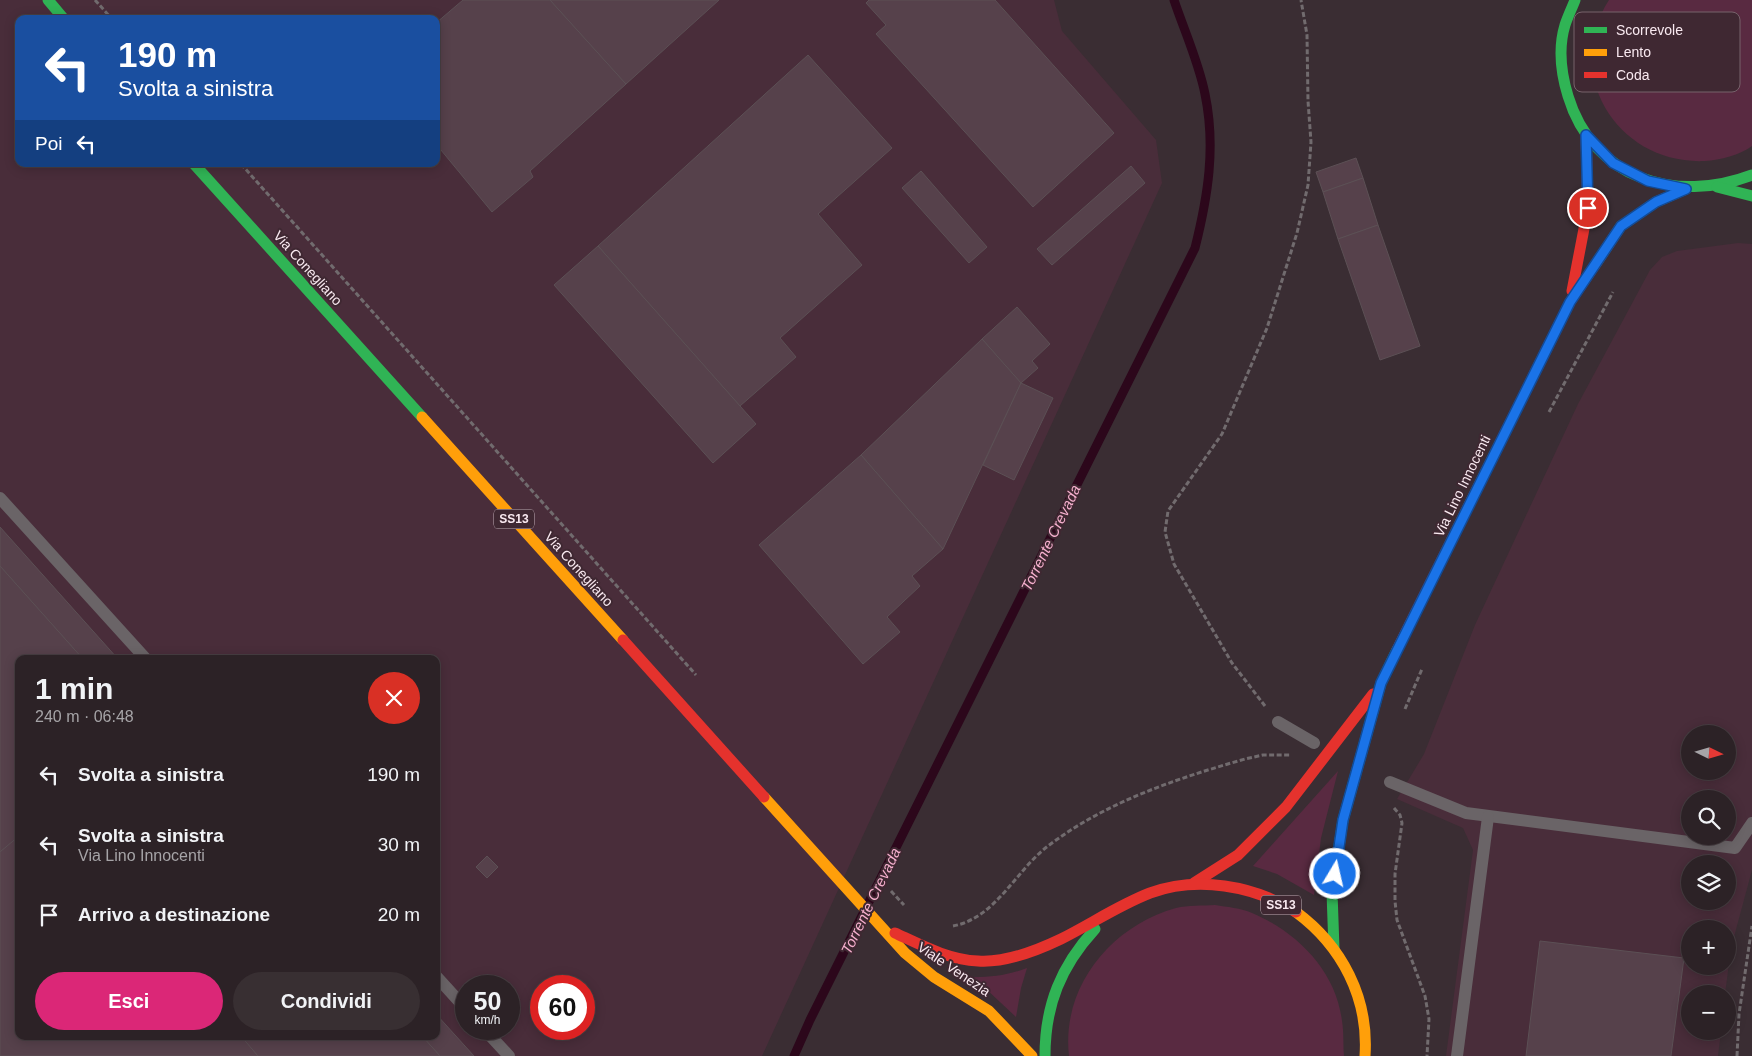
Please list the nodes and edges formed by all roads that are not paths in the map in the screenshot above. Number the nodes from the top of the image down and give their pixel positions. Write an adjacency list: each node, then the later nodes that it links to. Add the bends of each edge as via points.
1 (48, 0): 4 (main road)
2 (1575, 0): 3 (main road)
3 (1569, 6): 5 (main road, via 1561,43 1562,75 1570,107)
4 (61, 15)
5 (1586, 135): 9 (main road, via 1613,163 1648,181); 11 (main road, Via Lino Innocenti, via 1588,208)
6 (197, 167): 22 (main road, Via Conegliano / SS13)
7 (1752, 175): 8 (main road)
8 (1717, 187): 9 (main road); 10 (main road)
9 (1686, 189): 11 (main road, Via Lino Innocenti, via 1656,202 1621,226)
10 (1752, 196)
11 (1570, 302): 14 (main road, Via Lino Innocenti)
12 (0, 498): 13 (lane)
13 (142, 655)
14 (1381, 683): 20 (main road, Via Lino Innocenti, via 1286,807 1238,855); 23 (main road, Via Lino Innocenti, via 1343,820 1332,892)
15 (1278, 722): 16 (lane)
16 (1314, 744)
17 (1390, 782): 18 (lane, via 1466,813)
18 (1488, 817): 19 (lane, via 1734,848); 31 (lane)
19 (1752, 823)
20 (1194, 884): 21 (main road, Viale Venezia / SS13, via 1149,893); 23 (main road, Viale Venezia / SS13, via 1256,892 1296,912)
21 (1108, 915): 22 (main road, Viale Venezia / SS13, via 1046,948 987,962 943,954); 29 (main road, Viale Venezia / SS13, via 1077,946 1055,986 1044,1029)
22 (882, 928): 28 (main road, Viale Venezia / SS13, via 934,977 989,1011)
23 (1334, 949): 30 (main road, Viale Venezia / SS13, via 1352,979 1363,1013)
24 (440, 980): 25 (lane)
25 (455, 997)
26 (494, 1040): 27 (lane)
27 (509, 1056)
28 (1032, 1056)
29 (1046, 1056)
30 (1365, 1056)
31 (1457, 1056)

